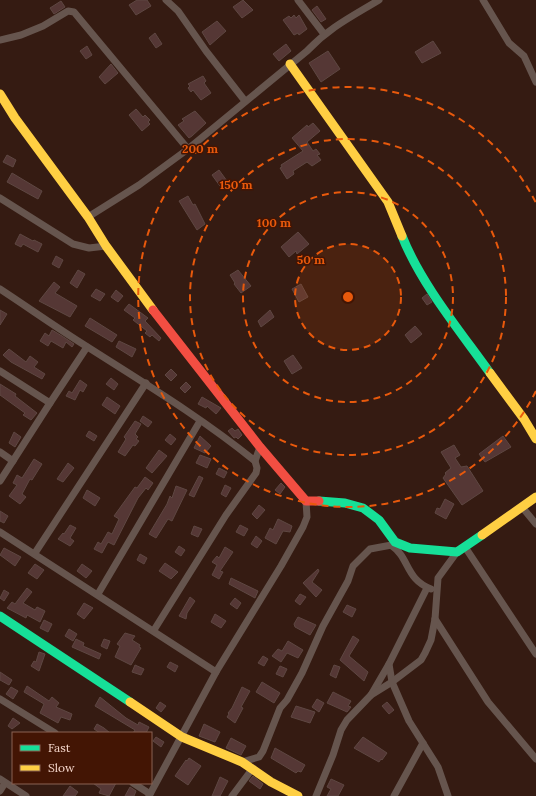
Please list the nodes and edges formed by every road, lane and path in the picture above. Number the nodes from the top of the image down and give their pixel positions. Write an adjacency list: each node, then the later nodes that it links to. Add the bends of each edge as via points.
1 (166, 0): 10 (street, via 178,11)
2 (298, 0): 5 (street)
3 (379, 0): 5 (street)
4 (483, 0): 8 (street, via 509,43 524,56)
5 (324, 34): 7 (street)
6 (0, 40): 11 (street, via 43,26 68,11 74,12 92,37)
7 (290, 64): 10 (street); 21 (street, via 388,202 407,249 444,310)
8 (536, 82)
9 (0, 94): 13 (street)
10 (245, 101): 11 (street)
11 (188, 149): 13 (street)
12 (0, 198): 14 (street, via 73,244 89,248)
13 (88, 217): 14 (street)
14 (106, 246): 22 (street)
15 (0, 289): 16 (street)
16 (87, 347): 18 (street); 19 (street)
17 (0, 371): 19 (street)
18 (146, 383): 20 (street); 35 (street)
19 (50, 403): 24 (street)
20 (200, 421): 25 (street); 38 (street)
21 (536, 439)
22 (260, 447): 25 (street); 28 (street)
23 (0, 452): 24 (street)
24 (14, 461): 26 (street)
25 (255, 461): 41 (street, via 256,473 226,514)
26 (0, 481)
27 (536, 497): 29 (street)
28 (306, 501): 32 (street, via 349,503 364,507 379,520); 44 (street, via 307,517 303,527)
29 (522, 507): 30 (street); 33 (street)
30 (536, 524)
31 (0, 532): 35 (street)
32 (394, 544): 34 (street); 36 (street, via 414,578); 52 (street, via 370,549 353,566 302,673 288,700 280,708 260,757)
33 (465, 547): 34 (street); 42 (street)
34 (457, 552): 37 (street, via 438,578)
35 (34, 553): 38 (street)
36 (427, 588): 37 (street); 43 (street)
37 (437, 592): 40 (street)
38 (98, 594): 41 (street)
39 (0, 616): 49 (street)
40 (435, 619): 45 (street, via 431,640 421,660); 51 (street, via 488,702)
41 (154, 630): 44 (street)
42 (536, 654)
43 (389, 664): 45 (street); 46 (street)
44 (216, 672): 49 (street)
45 (392, 682): 46 (street); 50 (street, via 409,721)
46 (371, 695): 61 (street, via 341,730)
47 (0, 699): 48 (street)
48 (53, 732)
49 (182, 737): 52 (street); 57 (street)
50 (423, 743): 62 (street); 63 (street, via 438,767)
51 (536, 758)
52 (242, 762): 53 (street)
53 (253, 768): 59 (street); 60 (street, via 271,782)
54 (3, 781): 56 (street); 58 (street)
55 (135, 784): 57 (street)
56 (0, 791)
57 (149, 795)
58 (26, 796)
59 (232, 796)
60 (298, 796)
61 (316, 796)
62 (394, 796)
63 (448, 796)

